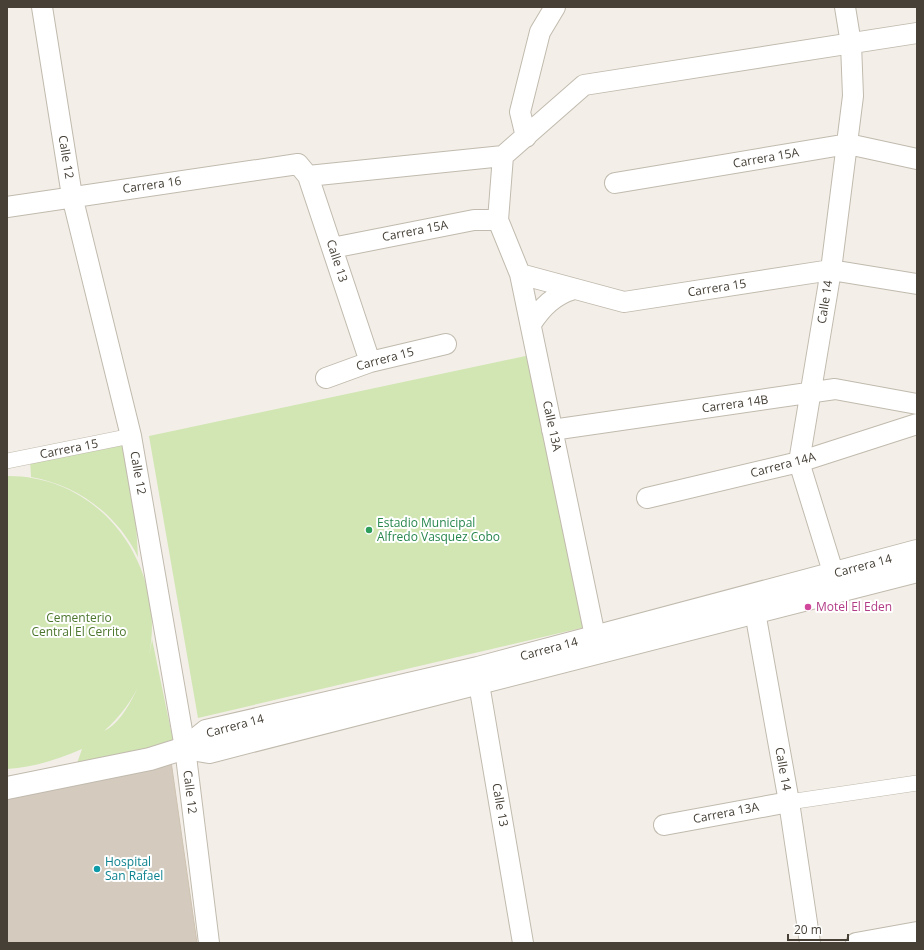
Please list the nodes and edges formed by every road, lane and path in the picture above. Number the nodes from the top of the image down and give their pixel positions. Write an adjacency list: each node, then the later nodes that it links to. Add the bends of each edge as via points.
1 (42, 7): 12 (street, Calle 12)
2 (555, 7): 6 (street, via 540,32 520,112)
3 (845, 7): 5 (street, Calle 14)
4 (917, 34): 5 (street)
5 (852, 44): 6 (street, via 584,85); 7 (street, Calle 14, via 853,96)
6 (526, 137): 8 (street)
7 (848, 144): 9 (street, Carrera 15A); 11 (street, Carrera 15A); 16 (street, Calle 14)
8 (503, 156): 10 (street, Carrera 16); 14 (street)
9 (917, 158)
10 (303, 170): 12 (street, Carrera 16); 15 (street, Calle 13)
11 (615, 184)
12 (72, 196): 13 (street, Carrera 16); 28 (street, Calle 12)
13 (7, 207)
14 (498, 220): 15 (street, Carrera 15A, via 474,220); 17 (street, Calle 13A)
15 (332, 248): 22 (street, Calle 13)
16 (831, 270): 18 (street, Carrera 15); 19 (street, Carrera 15, via 624,302); 24 (street, Calle 14)
17 (520, 274): 19 (street, Carrera 15); 20 (street, Calle 13A)
18 (917, 284)
19 (574, 289): 20 (street, via 556,297 537,314)
20 (531, 324): 27 (street, Calle 13A)
21 (446, 344): 22 (street, Carrera 15)
22 (370, 362): 23 (street, Carrera 15)
23 (326, 378)
24 (810, 393): 25 (street, Carrera 14B, via 835,389); 27 (street, Carrera 14B); 30 (street, Calle 14)
25 (917, 404)
26 (917, 424): 30 (street, Carrera 14A)
27 (552, 430): 36 (street, Calle 13A)
28 (131, 436): 29 (street, Carrera 15); 38 (street, Calle 12)
29 (7, 461)
30 (799, 462): 31 (street, Carrera 14A); 34 (street, Calle 14)
31 (647, 498)
32 (917, 551): 34 (street, Carrera 14)
33 (917, 571): 34 (street, Carrera 14)
34 (836, 582): 35 (street, Carrera 14)
35 (754, 603): 36 (street, Carrera 14); 37 (street, Carrera 14); 41 (street, Calle 14)
36 (595, 636): 37 (street, Carrera 14)
37 (479, 676): 38 (street, Carrera 14, via 206,731); 45 (street, Calle 13)
38 (185, 748): 40 (street, Carrera 14, via 150,758); 44 (street, Calle 12)
39 (917, 783): 41 (street)
40 (7, 788)
41 (789, 802): 42 (street, Carrera 13A); 46 (street, Calle 14)
42 (664, 825)
43 (917, 932): 47 (street)
44 (209, 943)
45 (523, 943)
46 (810, 943)
47 (856, 943)

